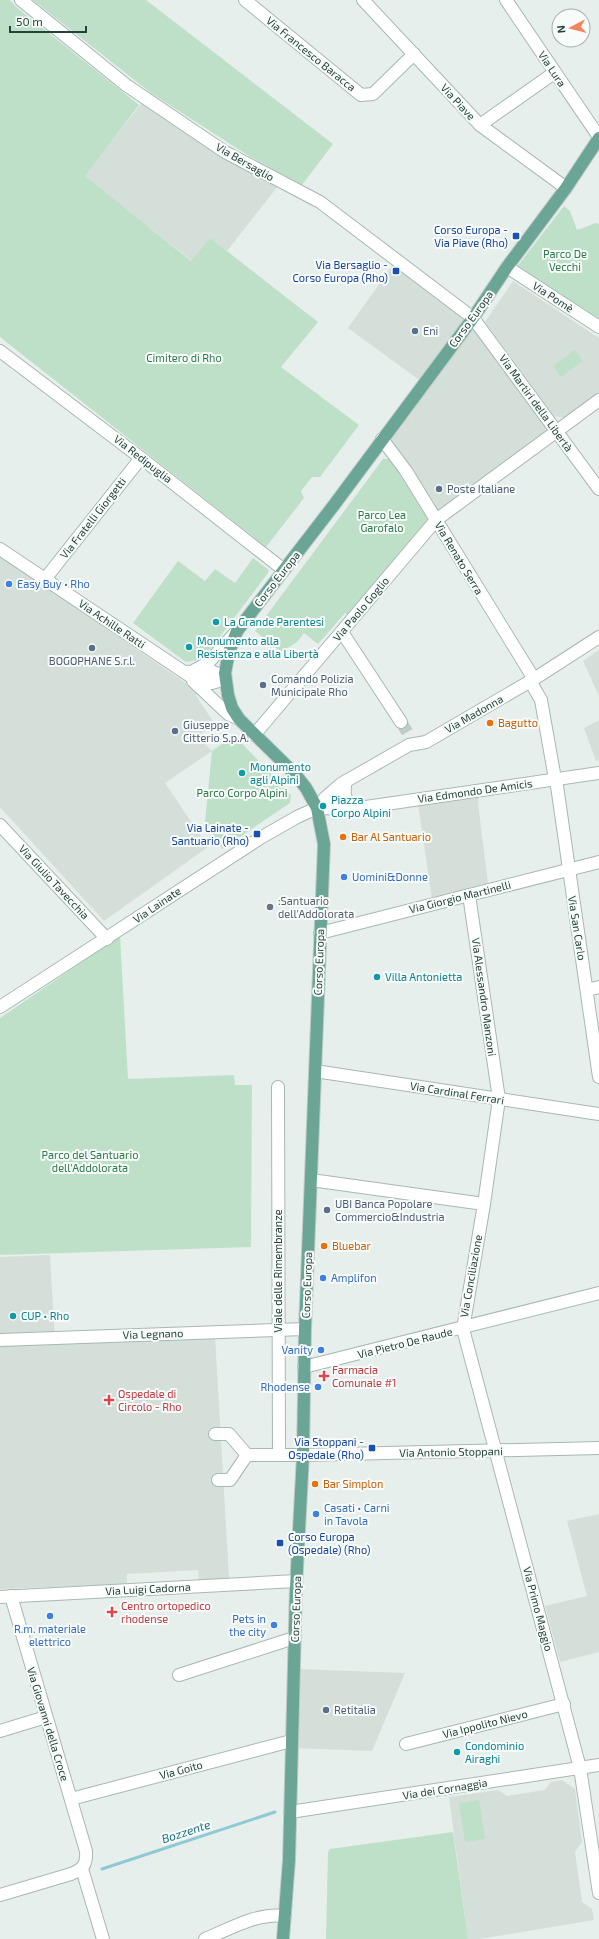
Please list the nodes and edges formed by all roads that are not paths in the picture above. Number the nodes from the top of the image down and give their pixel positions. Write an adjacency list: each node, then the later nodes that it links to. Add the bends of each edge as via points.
1 (21, 0): 11 (street, Via Bersaglio, via 126,85 225,152 320,202)
2 (245, 0): 5 (street, Via Francesco Baracca, via 361,95 373,94)
3 (363, 0): 5 (street, Via Piave)
4 (506, 0): 6 (street, Via Lura)
5 (414, 54): 7 (street, Via Piave)
6 (554, 73): 7 (street); 8 (street, Via Lura)
7 (480, 125): 9 (street, Via Piave)
8 (599, 138): 9 (main road, Corso Europa)
9 (566, 188): 10 (main road, Corso Europa)
10 (507, 267): 11 (main road, Corso Europa); 12 (street, Via Pomè)
11 (473, 318): 15 (street, Via Martiri della Libertà); 16 (main road, Corso Europa)
12 (599, 327)
13 (0, 351): 17 (street, Via Redipuglia)
14 (599, 400): 15 (street, Via Paolo Goglio)
15 (556, 431): 18 (street, Via Martiri della Libertà); 19 (street, Via Paolo Goglio)
16 (382, 439): 19 (street, Via Renato Serra, via 406,471); 21 (main road, Corso Europa)
17 (141, 458): 21 (street, Via Redipuglia); 22 (street, Via Fratelli Giorgetti)
18 (599, 489)
19 (436, 520): 24 (street, Via Paolo Goglio); 28 (street, Via Renato Serra)
20 (0, 549): 22 (street, Via Achille Ratti)
21 (284, 570): 23 (main road, Corso Europa)
22 (45, 579): 26 (street, Via Achille Ratti)
23 (237, 631): 26 (street, via 204,667); 27 (main road, Corso Europa, via 229,652)
24 (342, 632): 30 (street); 32 (street, Via Paolo Goglio)
25 (599, 637): 28 (street, Via Madonna)
26 (184, 672): 27 (street, via 211,671); 29 (street, Via Achille Ratti, via 228,714)
27 (225, 677): 29 (main road, Corso Europa, via 228,695)
28 (532, 680): 31 (street, Via Renato Serra, via 540,700); 35 (street, Via Madonna, via 426,742 412,740 408,745)
29 (239, 719): 32 (main road, Corso Europa)
30 (401, 722)
31 (546, 734): 34 (street, Via San Carlo)
32 (254, 735): 36 (main road, Corso Europa, via 295,774)
33 (599, 773): 34 (street, Via Edmondo De Amicis)
34 (555, 779): 37 (street, Via Edmondo De Amicis); 40 (street, Via San Carlo)
35 (346, 781): 36 (street); 37 (street, via 345,797)
36 (317, 808): 37 (street); 42 (main road, Corso Europa, via 324,844); 43 (street, Via Lainate, via 262,837)
37 (352, 809)
38 (0, 825): 43 (street, Via Giulio Tavecchia)
39 (599, 862): 40 (street, Via Giorgio Martinelli)
40 (568, 870): 41 (street, Via Giorgio Martinelli); 44 (street, Via San Carlo)
41 (469, 895): 42 (street, Via Giorgio Martinelli); 49 (street, Via Alessandro Manzoni)
42 (320, 933): 46 (main road, Corso Europa)
43 (107, 939): 45 (street, Via Lainate)
44 (593, 988): 47 (street, Via San Carlo)
45 (0, 1007)
46 (315, 1071): 49 (street, Via Cardinal Ferrari); 51 (main road, Corso Europa)
47 (599, 1077)
48 (278, 1086): 55 (street, Viale delle Rimembranze)
49 (499, 1099): 50 (street, Via Cardinal Ferrari); 52 (street, Via Conciliazione)
50 (599, 1114)
51 (311, 1180): 52 (street); 56 (main road, Corso Europa)
52 (484, 1204): 54 (street, Via Conciliazione)
53 (599, 1293): 54 (street, Via Pietro De Raude)
54 (463, 1328): 58 (street, Via Pietro De Raude); 61 (street, Via Conciliazione)
55 (278, 1329): 56 (street, Via Legnano); 57 (street, Via Legnano); 63 (street, Viale delle Rimembranze)
56 (305, 1329): 58 (main road, Corso Europa)
57 (0, 1340)
58 (304, 1368): 64 (main road, Corso Europa)
59 (216, 1434): 62 (street, via 229,1434)
60 (599, 1448): 61 (street, Via Antonio Stoppani)
61 (494, 1451): 64 (street, Via Antonio Stoppani); 70 (street, Via Primo Maggio)
62 (247, 1455): 63 (street, Via Antonio Stoppani); 65 (street, via 230,1480)
63 (280, 1455): 64 (street, Via Antonio Stoppani)
64 (303, 1456): 66 (main road, Corso Europa)
65 (218, 1480)
66 (296, 1581): 67 (street, Via Luigi Cadorna); 68 (main road, Corso Europa)
67 (5, 1597): 71 (street, Via Giovanni della Croce)
68 (294, 1638): 69 (street); 73 (main road, Corso Europa)
69 (179, 1674)
70 (564, 1704): 74 (street, Via Ippolito Nievo); 76 (street, Via Primo Maggio)
71 (46, 1717): 72 (street); 77 (street, Via Giovanni della Croce)
72 (0, 1731)
73 (291, 1741): 77 (street, Via Goito); 78 (main road, Corso Europa)
74 (406, 1744)
75 (599, 1765): 76 (street, Via dei Cornaggia)
76 (580, 1768): 78 (street, Via dei Cornaggia); 80 (street, Via Primo Maggio)
77 (71, 1799): 79 (street, Via Giovanni della Croce, via 86,1851 87,1860)
78 (290, 1812): 82 (main road, Corso Europa)
79 (82, 1869): 81 (street); 83 (street)
80 (599, 1893)
81 (0, 1895)
82 (285, 1916): 84 (street, via 261,1917); 85 (main road, Corso Europa)
83 (103, 1939)
84 (205, 1939)
85 (283, 1939)

